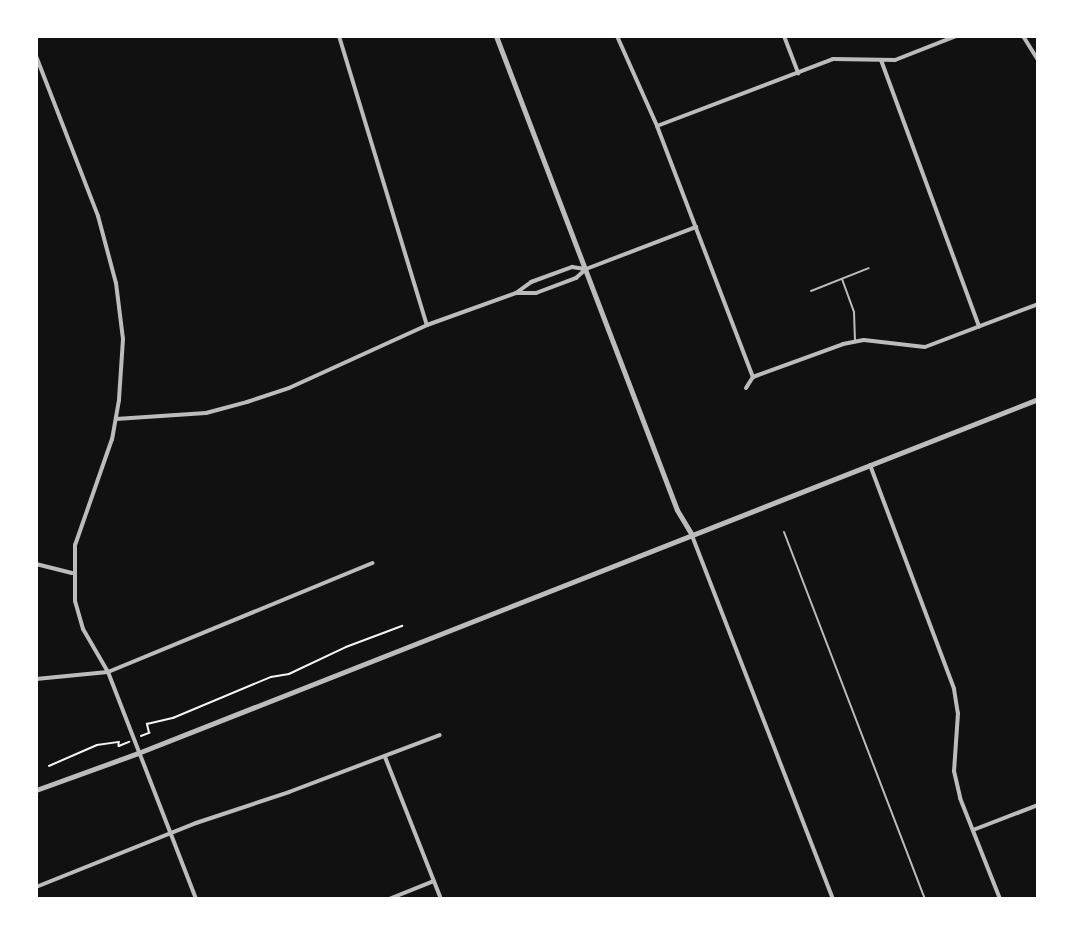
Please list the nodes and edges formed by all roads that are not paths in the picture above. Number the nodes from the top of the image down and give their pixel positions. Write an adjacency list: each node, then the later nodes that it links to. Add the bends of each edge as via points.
1 (339, 36): 19 (street)
2 (496, 36): 14 (street)
3 (617, 36): 11 (street)
4 (784, 36): 10 (street)
5 (956, 36): 8 (street, via 895,60)
6 (1023, 36): 9 (street)
7 (36, 56): 25 (street, via 98,216 116,283 123,339)
8 (881, 60): 10 (street, via 843,57); 20 (street)
9 (1038, 60)
10 (798, 73): 11 (street)
11 (657, 126): 12 (street)
12 (696, 227): 14 (street); 22 (street)
13 (869, 268): 15 (lane)
14 (586, 269): 17 (street, via 576,278 536,293); 17 (street, via 572,267 531,282); 28 (street, via 677,510)
15 (842, 279): 16 (lane); 21 (lane, via 855,312)
16 (812, 291)
17 (516, 293): 19 (street)
18 (1038, 304): 20 (street)
19 (427, 325): 25 (street, via 289,388 247,402 206,413)
20 (980, 327): 21 (street, via 925,346)
21 (855, 341): 22 (street)
22 (753, 377): 23 (street)
23 (746, 388)
24 (1038, 399): 26 (street)
25 (116, 419): 31 (street, via 102,471 77,535)
26 (870, 465): 28 (street); 39 (street, via 954,689 958,713 954,771)
27 (784, 532): 47 (lane)
28 (691, 533): 35 (street); 46 (street)
29 (372, 563): 32 (street)
30 (36, 564): 31 (street)
31 (72, 573): 32 (street, via 83,629)
32 (108, 672): 33 (street); 35 (street)
33 (36, 680)
34 (440, 735): 36 (street)
35 (138, 753): 37 (street); 40 (street)
36 (385, 757): 40 (street); 41 (street)
37 (36, 790)
38 (1038, 805): 39 (street)
39 (972, 830): 48 (street)
40 (171, 834): 42 (street); 43 (street)
41 (434, 881): 44 (street); 45 (street)
42 (36, 886)
43 (196, 899)
44 (389, 899)
45 (441, 899)
46 (833, 899)
47 (925, 899)
48 (999, 899)

